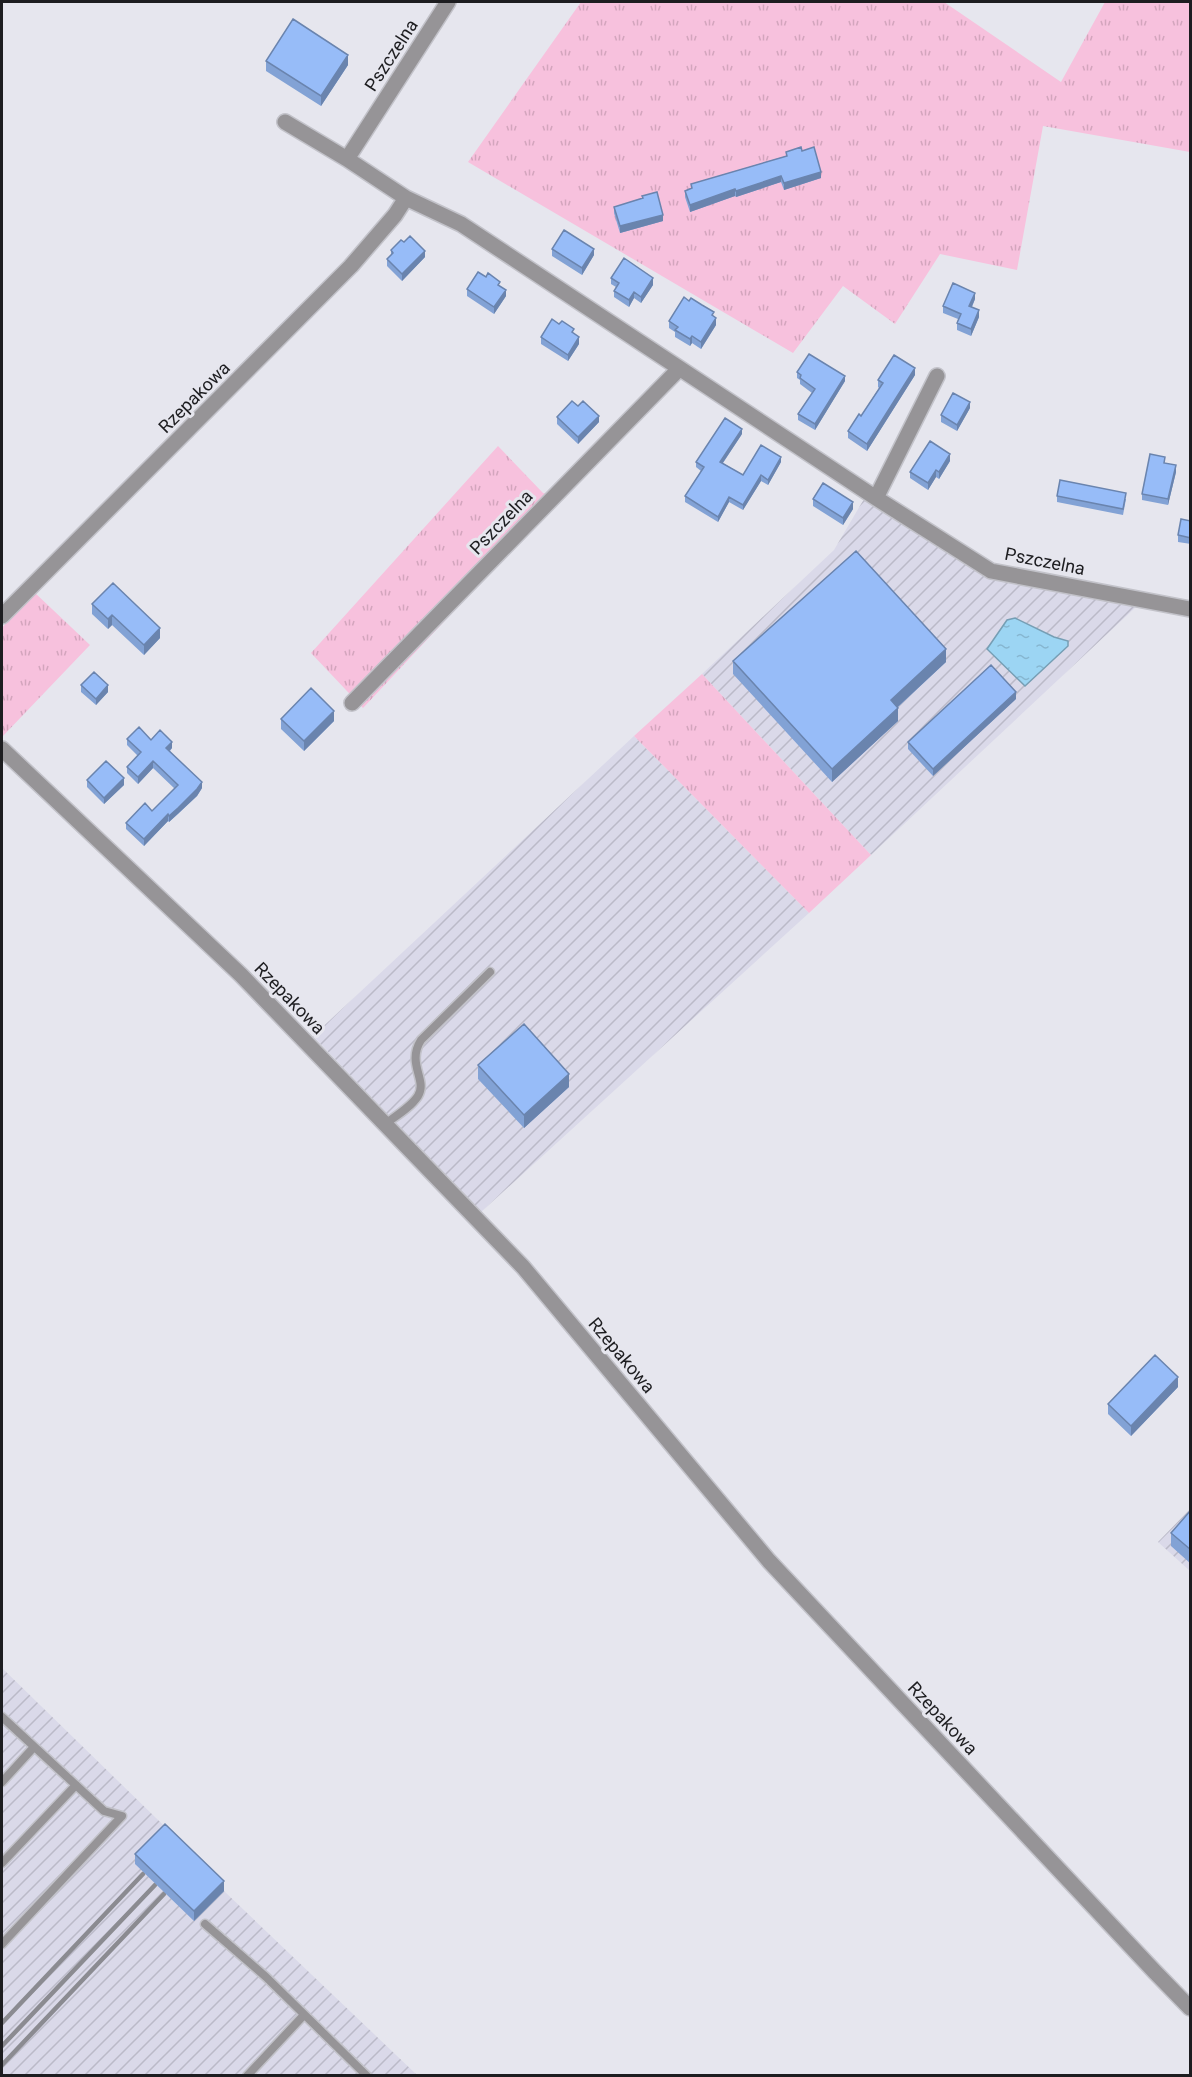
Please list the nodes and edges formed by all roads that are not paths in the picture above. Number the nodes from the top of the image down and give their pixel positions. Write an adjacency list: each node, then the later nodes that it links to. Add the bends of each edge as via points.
1 (448, 2): 3 (street, Pszczelna)
2 (285, 123): 3 (street, Pszczelna)
3 (347, 159): 4 (street, Pszczelna)
4 (406, 198): 5 (street, Pszczelna, via 461,224); 9 (street, Rzepakowa, via 351,266)
5 (679, 369): 7 (street, Pszczelna); 10 (street, Pszczelna)
6 (937, 376): 7 (street)
7 (876, 498): 8 (street, Pszczelna, via 991,571)
8 (1191, 609)
9 (2, 616)
10 (352, 703)
11 (2, 749): 13 (street, Rzepakowa, via 241,975)
12 (490, 972): 13 (lane, via 416,1047 414,1056 421,1089 413,1102)
13 (386, 1124): 21 (street, Rzepakowa, via 523,1267 769,1561)
14 (2, 1717): 15 (lane)
15 (34, 1747): 16 (lane); 17 (lane)
16 (2, 1782)
17 (76, 1785): 18 (lane); 20 (lane, via 104,1811 122,1816)
18 (2, 1863)
19 (205, 1924): 22 (lane, via 266,1977)
20 (2, 1944)
21 (1191, 2008)
22 (303, 2016): 23 (lane); 24 (lane)
23 (247, 2076)
24 (367, 2076)

